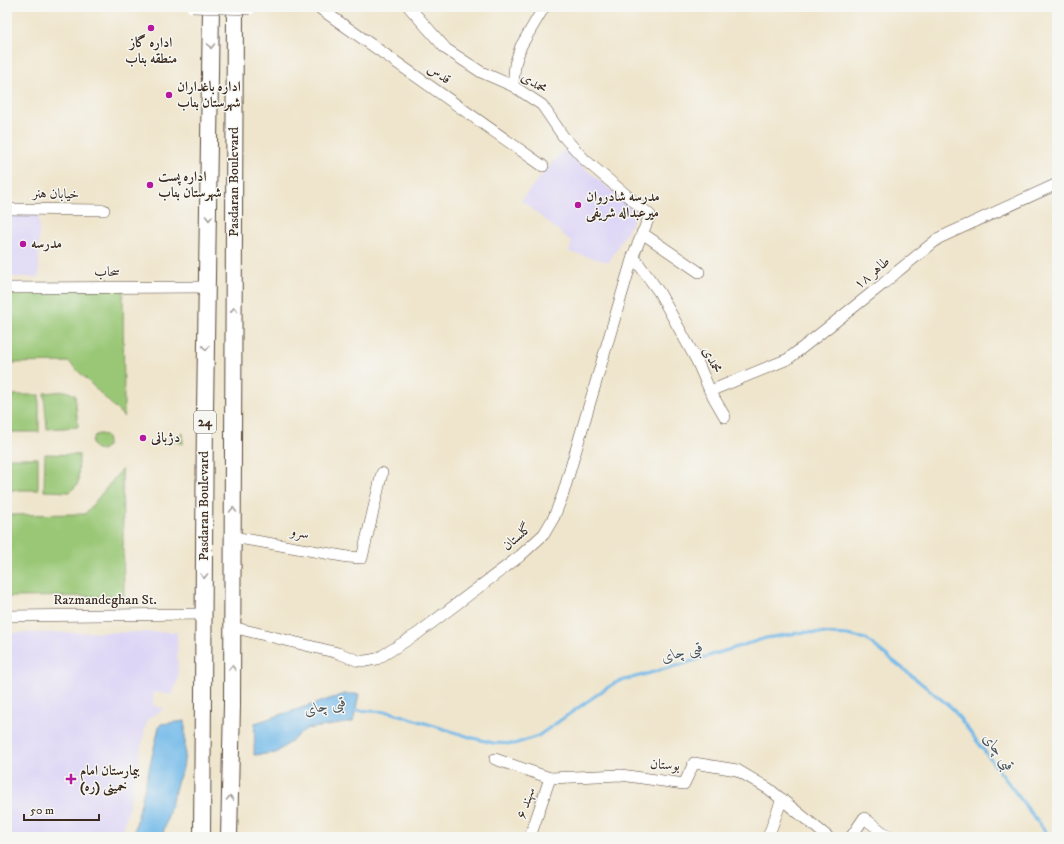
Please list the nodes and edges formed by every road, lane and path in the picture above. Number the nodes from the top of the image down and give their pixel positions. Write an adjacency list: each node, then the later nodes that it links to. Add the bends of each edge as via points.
1 (192, 7): 6 (street, bridge)
2 (211, 7): 16 (highway, Pasdaran Boulevard / 24, one-way to 16)
3 (318, 7): 8 (street, قدس)
4 (409, 7): 7 (street, محمدی, via 446,49 480,72)
5 (544, 7): 7 (street, via 520,46)
6 (242, 8): 21 (highway, Pasdaran Boulevard / 24, one-way to 6)
7 (513, 86): 12 (street, محمدی, via 542,105 563,136 584,160)
8 (543, 166)
9 (1057, 184): 18 (street, طاهر ۱۸, via 939,238 788,359)
10 (7, 209): 11 (street, خیابان هنر)
11 (104, 210)
12 (650, 215): 13 (street, گلستان)
13 (642, 233): 14 (street, گلستان); 15 (street)
14 (633, 256): 18 (street, محمدی, via 659,292 697,361); 24 (street, گلستان, via 572,466 552,521 544,534 417,634 377,658 359,661 338,653)
15 (699, 272)
16 (208, 287): 17 (street, سحاب); 22 (highway, Pasdaran Boulevard / 24, one-way to 22)
17 (7, 288)
18 (710, 391): 19 (street, محمدی)
19 (725, 417)
20 (382, 473): 21 (street, سرو, via 362,558)
21 (233, 537): 24 (highway, Pasdaran Boulevard / 24)
22 (203, 614): 23 (street, Razmandeghan St.); 28 (highway, Pasdaran Boulevard / 24)
23 (7, 616)
24 (232, 627): 29 (highway, Pasdaran Boulevard / 24, one-way to 24)
25 (495, 759): 26 (street, بوستان)
26 (550, 778): 27 (street, بوستان, via 621,775 684,784 694,763 737,770); 30 (street, سهند ۶)
27 (782, 799): 31 (street); 32 (street, بوستان)
28 (202, 837)
29 (229, 837)
30 (530, 837)
31 (768, 837)
32 (828, 837)
33 (851, 837): 34 (street, via 864,818)
34 (889, 837)

